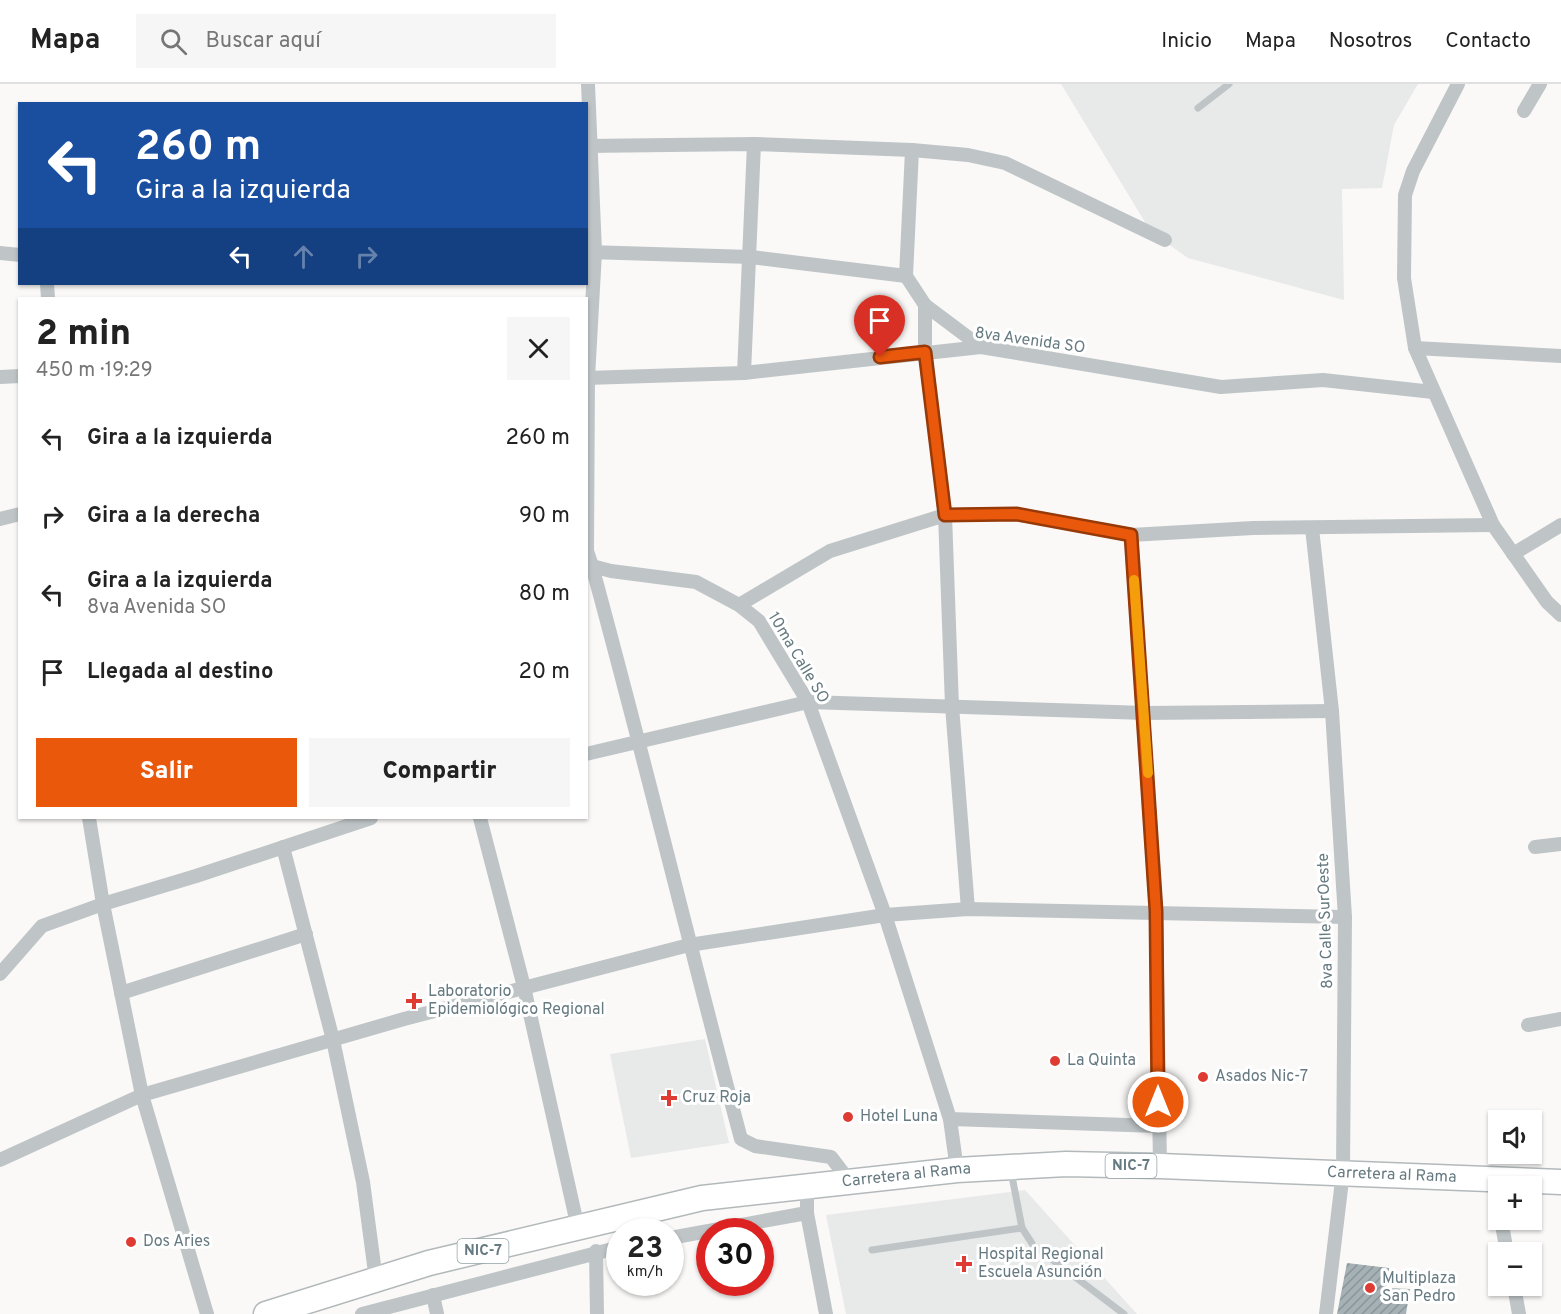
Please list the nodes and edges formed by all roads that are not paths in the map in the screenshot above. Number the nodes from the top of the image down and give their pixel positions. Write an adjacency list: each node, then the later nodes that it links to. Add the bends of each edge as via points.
1 (588, 84): 8 (street)
2 (1229, 84): 5 (lane)
3 (1458, 84): 19 (street, via 1413,171 1405,195 1404,278)
4 (1540, 84): 6 (street)
5 (1198, 108)
6 (1524, 111)
7 (754, 144): 8 (street); 9 (street); 14 (street)
8 (589, 146): 11 (street)
9 (912, 150): 10 (street, via 968,155 1005,164); 15 (street)
10 (1165, 240)
11 (591, 252): 14 (street); 17 (street)
12 (0, 253): 13 (street)
13 (18, 255)
14 (751, 257): 15 (street); 22 (street)
15 (906, 276): 16 (street)
16 (925, 305): 18 (street); 20 (street)
17 (588, 346)
18 (981, 347): 20 (street, 8va Avenida SO); 26 (street, 8va Avenida SO, via 1221,387 1323,380)
19 (1415, 348): 21 (street); 26 (street)
20 (925, 352): 22 (street, 8va Avenida SO); 28 (street)
21 (1561, 356)
22 (744, 373): 25 (street, 8va Avenida SO)
23 (18, 376): 24 (street)
24 (0, 377)
25 (588, 378)
26 (1433, 392): 30 (street)
27 (18, 514): 29 (street)
28 (945, 515): 33 (street, via 1016,514); 36 (street, via 830,551); 39 (street)
29 (0, 519)
30 (1493, 525): 32 (street); 34 (street)
31 (1561, 525): 34 (street)
32 (1312, 528): 33 (street); 40 (street, 8va Calle SurOeste)
33 (1131, 535): 41 (street)
34 (1513, 554): 37 (street)
35 (589, 567): 36 (street, 10ma Calle SO, via 696,582); 42 (street)
36 (739, 605): 38 (street, 10ma Calle SO, via 759,621)
37 (1561, 615)
38 (808, 702): 39 (street); 42 (street); 53 (street, 10ma Calle SO)
39 (952, 706): 41 (street); 51 (street)
40 (1332, 711): 41 (street); 54 (street, 8va Calle SurOeste)
41 (1144, 713): 52 (street)
42 (639, 740): 43 (street); 56 (street)
43 (588, 753)
44 (89, 819): 50 (street)
45 (368, 819): 48 (street)
46 (480, 819): 58 (street)
47 (1561, 844): 49 (street)
48 (283, 847): 50 (street); 55 (street)
49 (1535, 847)
50 (102, 904): 57 (street, via 42,926); 59 (street)
51 (968, 909): 52 (street); 53 (street)
52 (1156, 911): 54 (street); 65 (street)
53 (885, 915): 56 (street); 64 (street, 10ma Calle SO)
54 (1345, 917): 70 (street, 8va Calle SurOeste)
55 (306, 934): 59 (street); 62 (street)
56 (689, 945): 58 (street); 73 (street, via 741,1138 755,1146 831,1157)
57 (0, 975)
58 (525, 987): 62 (street); 77 (street)
59 (121, 993): 63 (street)
60 (1561, 1019): 61 (street)
61 (1528, 1025)
62 (333, 1040): 63 (street); 83 (street, via 363,1182)
63 (142, 1095): 66 (street); 86 (street)
64 (950, 1119): 65 (street); 69 (street, 10ma Calle SO)
65 (1158, 1126): 67 (street)
66 (0, 1160)
67 (1160, 1166): 68 (highway, Carretera al Rama / NIC-7); 70 (highway, Carretera al Rama / NIC-7)
68 (1011, 1167): 69 (highway, Carretera al Rama / NIC-7); 78 (lane)
69 (957, 1170): 73 (highway, Carretera al Rama / NIC-7)
70 (1343, 1172): 71 (highway, Carretera al Rama / NIC-7); 93 (street, 8va Calle SurOeste)
71 (1488, 1179)
72 (1542, 1181): 74 (highway, Carretera al Rama / NIC-7)
73 (850, 1182): 75 (highway, Carretera al Rama / NIC-7)
74 (1561, 1182)
75 (807, 1186): 76 (street); 77 (highway, Carretera al Rama / NIC-7, via 702,1198)
76 (807, 1213): 79 (street); 91 (street)
77 (578, 1228): 83 (highway, Carretera al Rama / NIC-7, via 429,1263)
78 (1022, 1228): 81 (lane); 92 (lane, via 1033,1245)
79 (684, 1235)
80 (606, 1249): 82 (street)
81 (872, 1250)
82 (596, 1251): 84 (street); 90 (street)
83 (376, 1280): 87 (highway, Carretera al Rama / NIC-7)
84 (433, 1294): 88 (street); 89 (street)
85 (1516, 1296): 94 (street)
86 (207, 1314)
87 (266, 1314)
88 (362, 1314)
89 (437, 1314)
90 (597, 1314)
91 (826, 1314)
92 (1124, 1314)
93 (1326, 1314)
94 (1519, 1314)

